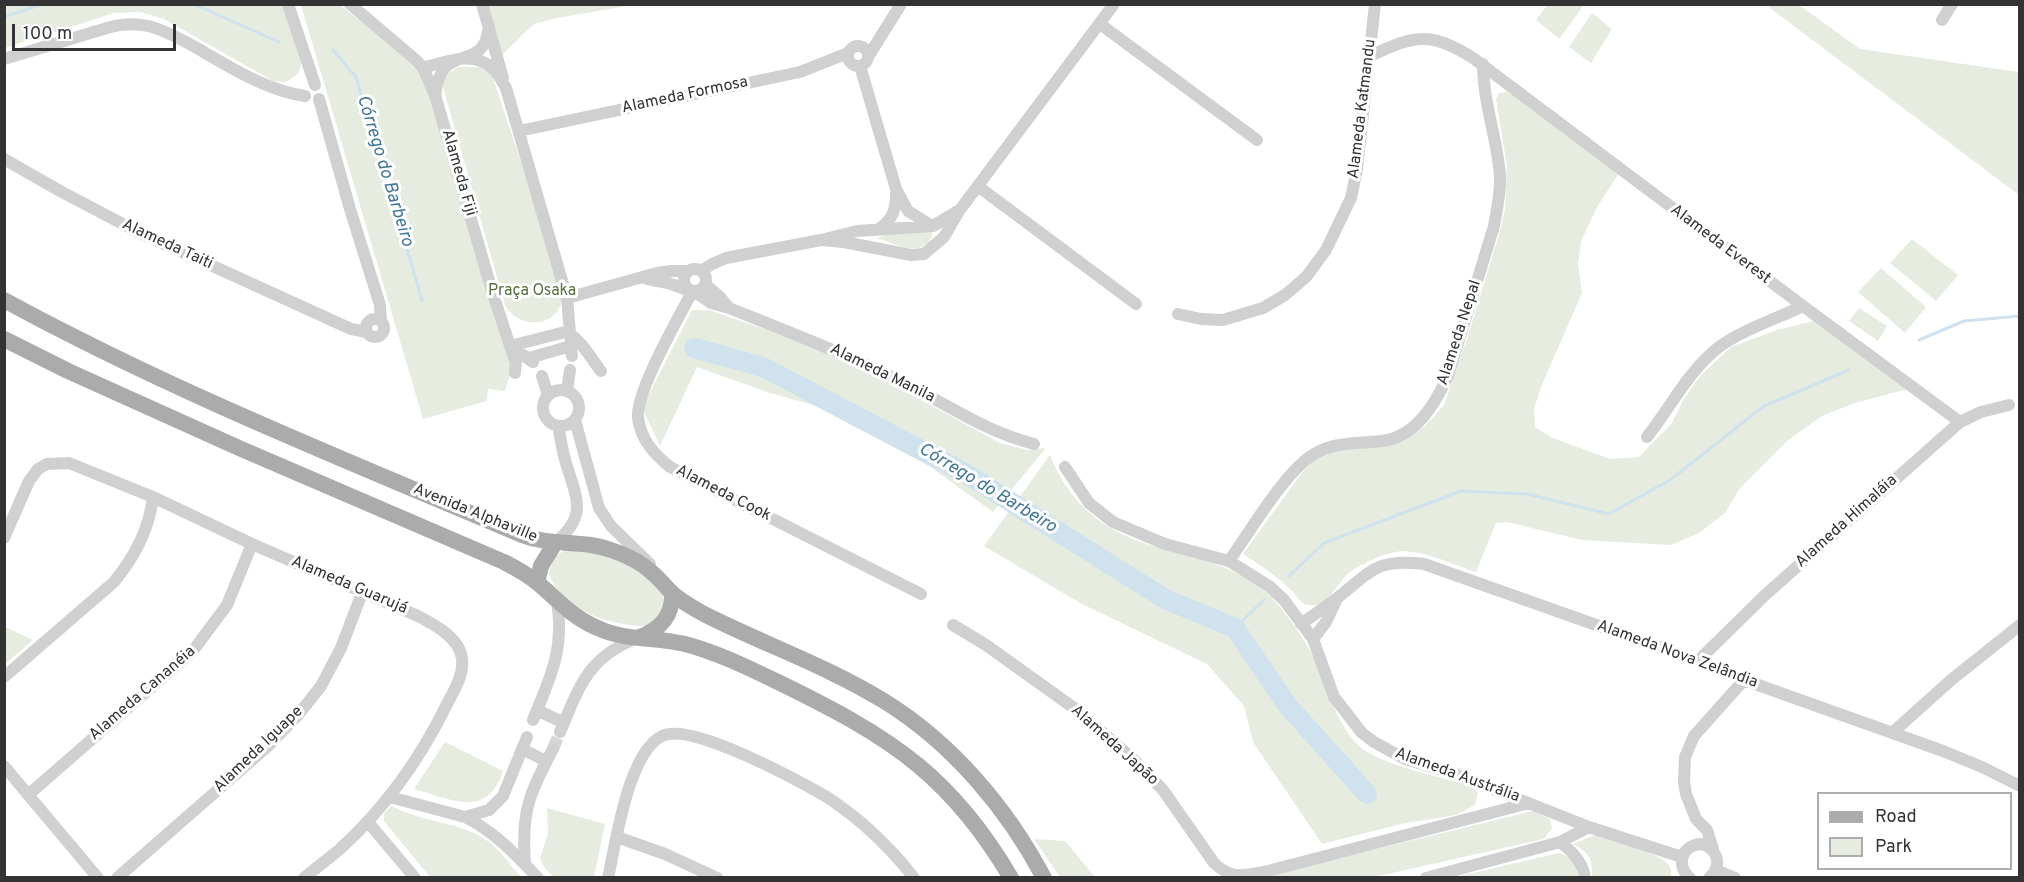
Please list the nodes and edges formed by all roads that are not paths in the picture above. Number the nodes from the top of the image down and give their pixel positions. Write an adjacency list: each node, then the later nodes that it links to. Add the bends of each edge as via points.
1 (350, 4): 16 (street, Alameda Fiji)
2 (482, 4): 10 (street)
3 (901, 4): 12 (street)
4 (1114, 4): 9 (street)
5 (1376, 4): 11 (street, Alameda Katmandu)
6 (1953, 4): 8 (street)
7 (290, 6): 18 (street)
8 (1942, 20)
9 (1100, 24): 25 (street); 27 (street)
10 (489, 26): 14 (street, via 481,49); 19 (street)
11 (1370, 56): 15 (street, Alameda Everest, via 1401,42 1428,38 1457,48); 42 (street, Alameda Katmandu, via 1351,198 1306,277 1263,308 1222,320)
12 (857, 57): 24 (street, Alameda Formosa); 28 (street)
13 (4, 59): 21 (street, via 107,28 136,24 177,37 258,82)
14 (454, 60): 16 (street); 19 (street, via 486,63); 20 (street, via 442,73)
15 (1483, 64): 17 (street, Alameda Everest); 23 (street, Alameda Nepal)
16 (423, 68): 20 (street, Alameda Fiji)
17 (1504, 82): 23 (street); 41 (street, Alameda Everest)
18 (315, 85): 21 (street, via 307,88); 22 (street, via 322,92)
19 (506, 88): 24 (street)
20 (435, 95): 45 (street, Alameda Fiji)
21 (305, 96): 22 (street, via 311,101)
22 (319, 99): 26 (street, Alameda Taiti, via 380,305 371,325 358,331 138,232)
23 (1486, 99): 63 (street, Alameda Nepal, via 1500,175 1498,204 1441,392 1427,413 1400,436 1384,441 1342,443 1310,456 1284,482)
24 (519, 131): 38 (street)
25 (1257, 140)
26 (4, 159)
27 (979, 187): 29 (street); 40 (street)
28 (896, 189): 30 (street, via 908,212); 31 (street, via 893,216)
29 (959, 211): 30 (street); 34 (street)
30 (933, 226): 31 (street); 34 (street, via 937,235)
31 (878, 229): 32 (street); 33 (street, via 872,238)
32 (821, 240): 33 (street); 37 (street, via 719,261)
33 (877, 248): 34 (street, via 911,255)
34 (932, 249)
35 (687, 271): 36 (street); 37 (street, via 696,269); 37 (street, via 683,281)
36 (639, 279): 37 (street); 38 (street)
37 (698, 285): 57 (street, Alameda Manila, via 720,297 729,308 857,361 1005,436); 67 (street, Alameda Cook, via 638,407 642,431 652,451 670,467)
38 (567, 298): 43 (street)
39 (4, 300): 61 (main road, Avenida Alphaville, via 287,435 522,536)
40 (1136, 304)
41 (1803, 306): 54 (street, Alameda Everest); 56 (street, via 1720,346 1706,358)
42 (1178, 314)
43 (569, 333): 45 (street); 45 (street, via 571,351 531,360); 47 (street)
44 (4, 339): 64 (main road, Avenida Alphaville, via 196,429 486,554)
45 (510, 346): 48 (street, Alameda Fiji)
46 (570, 370): 50 (street)
47 (601, 371)
48 (515, 373)
49 (542, 375): 51 (street)
50 (567, 391): 51 (street); 53 (street, via 579,404)
51 (548, 395): 55 (street, via 543,405 544,417)
52 (2009, 405): 54 (street, Alameda Himaláia)
53 (575, 420): 55 (street); 66 (street, via 599,508 611,526 664,578)
54 (1960, 422): 75 (street, Alameda Himaláia, via 1764,596)
55 (558, 426): 61 (street, via 578,512 567,533)
56 (1647, 437)
57 (1034, 444)
58 (1065, 467): 63 (street, Alameda Austrália, via 1089,504 1113,522 1165,544)
59 (153, 497): 60 (street, Alameda Guarujá, via 69,463 47,464 29,480); 62 (street, Alameda Guarujá); 76 (street, via 141,541 114,582)
60 (4, 538)
61 (555, 543): 64 (main road, via 541,566); 66 (main road, Avenida Alphaville, via 589,544 629,557)
62 (252, 544): 65 (street, Alameda Guarujá); 85 (street, Alameda Cananéia, via 227,605 192,652)
63 (1229, 561): 70 (street, Alameda Austrália, via 1269,586)
64 (537, 582): 69 (main road, Avenida Alphaville)
65 (362, 593): 87 (street, Alameda Guarujá, via 434,624 458,646 462,658 462,673 431,737); 103 (street, Alameda Iguape, via 331,667 298,715)
66 (672, 593): 73 (main road, via 663,623); 100 (main road, Avenida Alphaville, via 703,613 849,681 918,725 948,751 998,806)
67 (921, 594)
68 (1338, 598): 70 (street, Alameda Nova Zelândia); 74 (street, Alameda Nova Zelândia); 75 (street, Alameda Nova Zelândia, via 1373,570 1405,562 1424,564)
69 (558, 602): 73 (main road, Avenida Alphaville, via 582,621); 73 (street, via 561,623 557,658 535,715 562,727 589,671 604,656)
70 (1301, 624): 74 (street, Alameda Austrália)
71 (953, 625): 90 (street, Alameda Japão, via 1074,708 1132,759 1163,790 1224,872 1235,876 1264,872)
72 (2019, 625): 78 (street)
73 (636, 639): 110 (main road, Avenida Alphaville, via 668,641 712,653 861,725 944,789)
74 (1313, 639): 86 (street, Alameda Austrália, via 1334,697 1362,734 1405,759)
75 (1698, 661): 77 (street, Alameda Nova Zelândia)
76 (4, 677)
77 (1743, 680): 78 (street, Alameda Nova Zelândia); 91 (street, via 1698,731 1687,751 1683,782)
78 (1892, 733): 84 (street, Alameda Nova Zelândia, via 1973,763)
79 (527, 737): 80 (street)
80 (522, 749): 82 (street); 89 (street, via 503,796 489,810)
81 (553, 749): 82 (street)
82 (546, 761): 99 (street, via 525,813)
83 (4, 766): 85 (street)
84 (2019, 786)
85 (28, 795): 102 (street)
86 (1508, 795): 88 (street, Alameda Austrália); 90 (street, Alameda Japão)
87 (390, 797): 89 (street); 92 (street, Alameda Guarujá)
88 (1531, 803): 90 (street, Alameda Japão); 93 (street, Alameda Austrália)
89 (465, 817): 99 (street, via 501,840)
90 (1466, 819)
91 (1696, 819): 96 (street); 97 (street, via 1707,830)
92 (368, 822): 104 (street, Alameda Guarujá); 105 (street)
93 (1588, 827): 95 (street); 98 (street, Alameda Austrália)
94 (617, 837): 107 (street); 108 (street); 109 (street, via 630,783 649,747 661,736 689,734 781,772 829,798 896,854)
95 (1560, 842): 112 (street); 113 (street, via 1584,868)
96 (1692, 845): 97 (street, via 1705,844); 98 (street)
97 (1713, 849): 101 (street, via 1718,860)
98 (1682, 857): 114 (street, via 1683,870)
99 (525, 864): 106 (street)
100 (1041, 872): 111 (street)
101 (1712, 874): 115 (street)
102 (98, 878)
103 (117, 878)
104 (304, 878)
105 (415, 878)
106 (538, 878)
107 (608, 878)
108 (717, 878)
109 (914, 878)
110 (1011, 878)
111 (1051, 878)
112 (1426, 878)
113 (1585, 878)
114 (1690, 878)
115 (1735, 878)

